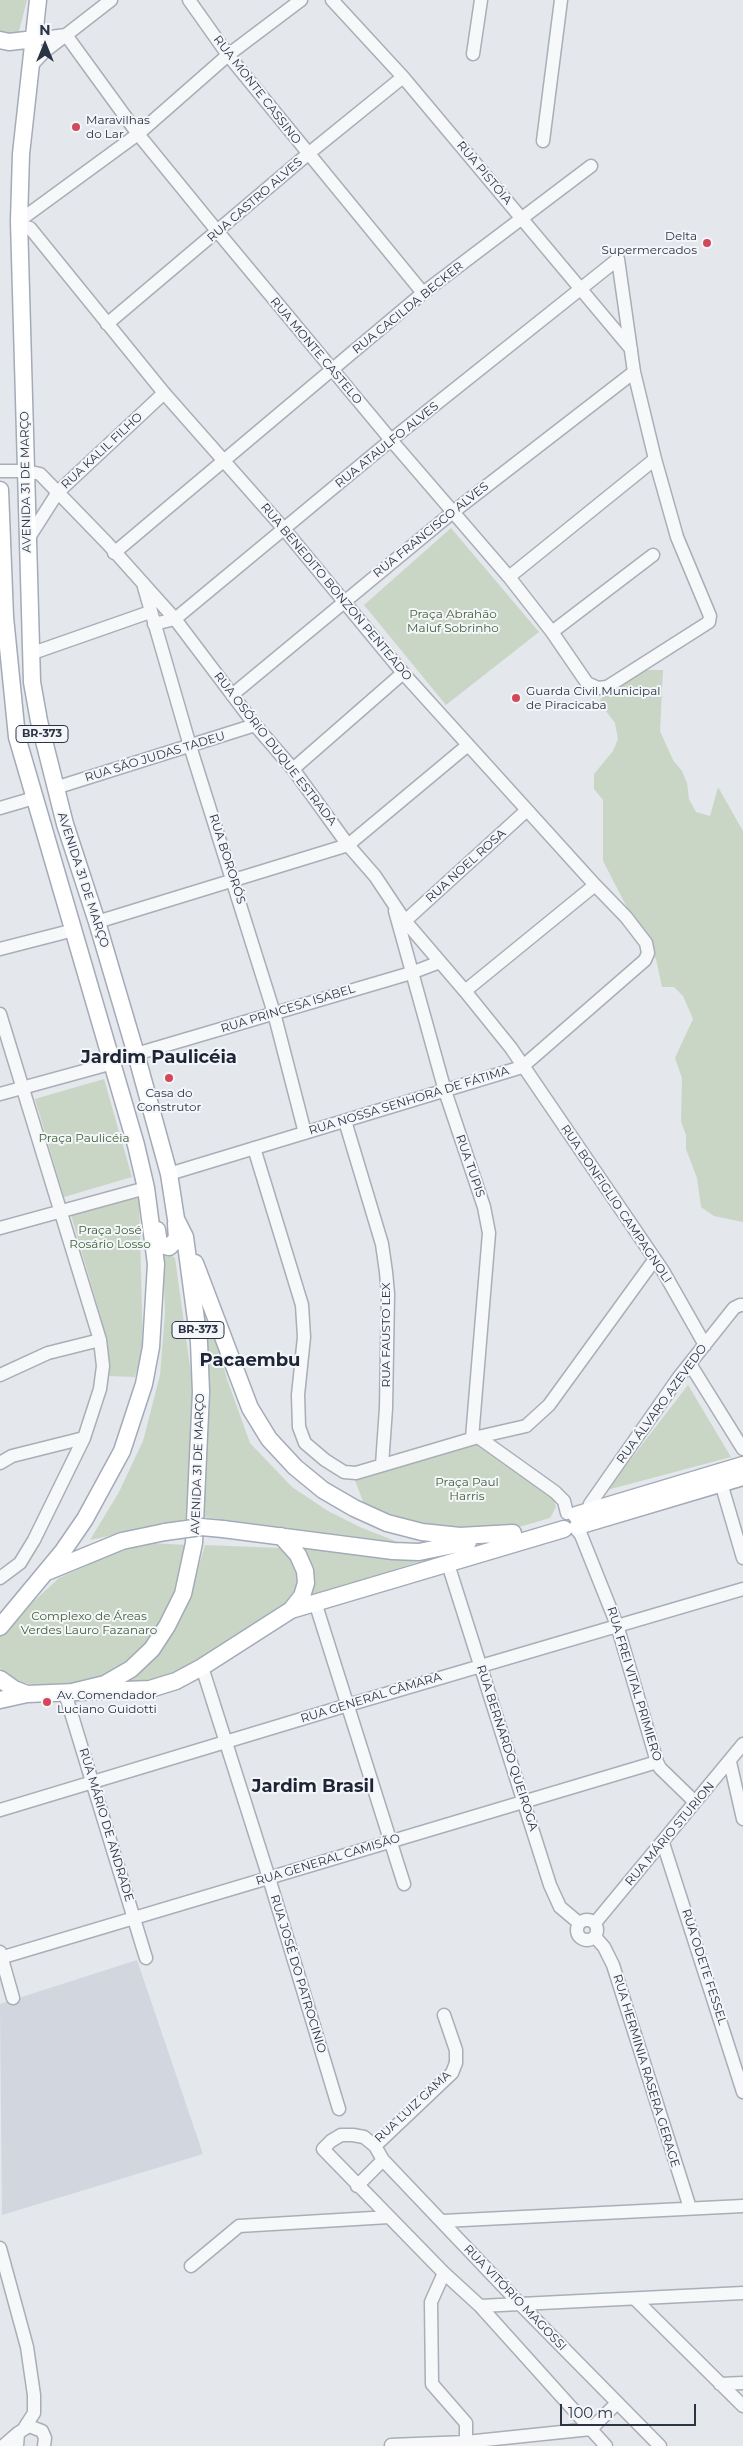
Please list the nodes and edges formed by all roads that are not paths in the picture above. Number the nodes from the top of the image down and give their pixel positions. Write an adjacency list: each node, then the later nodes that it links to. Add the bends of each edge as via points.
1 (38, 0): 9 (main road, AVENIDA 31 DE MARÇO / BR-373)
2 (111, 0): 8 (street)
3 (189, 0): 12 (street, RUA MONTE CASSINO)
4 (301, 0): 12 (street)
5 (332, 0): 14 (street, RUA PISTÓIA)
6 (481, 0): 11 (street)
7 (561, 0): 16 (street)
8 (66, 35): 9 (street); 13 (street); 15 (street, RUA MONTE CASTELO)
9 (35, 39): 10 (main road); 13 (main road, AVENIDA 31 DE MARÇO / BR-373)
10 (0, 40)
11 (473, 54)
12 (228, 56): 15 (street); 17 (street, RUA MONTE CASSINO)
13 (31, 66): 20 (main road, AVENIDA 31 DE MARÇO / BR-373, via 20,154)
14 (403, 77): 17 (street, RUA CASTRO ALVES); 19 (street, RUA PISTÓIA)
15 (138, 134): 20 (street); 21 (street, RUA MONTE CASTELO)
16 (543, 141)
17 (308, 154): 21 (street, RUA CASTRO ALVES); 23 (street, RUA MONTE CASSINO)
18 (591, 166): 19 (street, RUA CACILDA BECKER)
19 (522, 220): 22 (street, RUA PISTÓIA); 23 (street, RUA CACILDA BECKER)
20 (19, 223): 24 (street, RUA BENEDITO BONZON PENTEADO, via 30,228); 33 (main road, AVENIDA 31 DE MARÇO / BR-373)
21 (218, 232): 24 (street, RUA CASTRO ALVES); 26 (street, RUA MONTE CASTELO)
22 (582, 290): 25 (street, RUA PISTÓIA); 25 (street, RUA ATAULFO ALVES, via 618,259); 29 (street, RUA ATAULFO ALVES)
23 (423, 293): 26 (street, RUA CACILDA BECKER)
24 (107, 324): 28 (street, RUA BENEDITO BONZON PENTEADO)
25 (632, 349): 27 (street)
26 (332, 369): 29 (street, RUA MONTE CASTELO); 31 (street, RUA CACILDA BECKER)
27 (634, 372): 30 (street); 36 (street, RUA FRANCISCO ALVES)
28 (164, 393): 31 (street, RUA BENEDITO BONZON PENTEADO); 35 (street, RUA KALIL FILHO)
29 (391, 440): 36 (street, RUA MONTE CASTELO); 38 (street, RUA ATAULFO ALVES)
30 (655, 458): 42 (street); 47 (street, RUA MONTE CASTELO, via 677,536 710,616 709,622 607,687 598,688 587,683)
31 (222, 460): 38 (street, RUA BENEDITO BONZON PENTEADO); 40 (street, RUA CACILDA BECKER)
32 (0, 471): 33 (street, RUA OSÓRIO DUQUE ESTRADA)
33 (26, 471): 35 (street, RUA OSÓRIO DUQUE ESTRADA, via 40,474); 39 (main road, AVENIDA 31 DE MARÇO / BR-373)
34 (0, 490): 37 (main road, AVENIDA 31 DE MARÇO / BR-373)
35 (58, 492): 39 (street, RUA KALIL FILHO); 40 (street, RUA OSÓRIO DUQUE ESTRADA)
36 (453, 512): 42 (street, RUA MONTE CASTELO); 44 (street, RUA FRANCISCO ALVES)
37 (1, 523): 49 (main road, AVENIDA 31 DE MARÇO / BR-373)
38 (284, 529): 44 (street, RUA BENEDITO BONZON PENTEADO); 46 (street, RUA ATAULFO ALVES)
39 (28, 539): 48 (main road, AVENIDA 31 DE MARÇO / BR-373)
40 (114, 553): 43 (street, RUA OSÓRIO DUQUE ESTRADA)
41 (653, 555): 47 (street)
42 (509, 577): 47 (street, RUA MONTE CASTELO)
43 (144, 587): 45 (street, RUA BORORÓS); 46 (street, RUA OSÓRIO DUQUE ESTRADA)
44 (342, 601): 50 (street, RUA BENEDITO BONZON PENTEADO); 51 (street, RUA FRANCISCO ALVES)
45 (152, 618): 46 (street, RUA ATAULFO ALVES); 48 (street, RUA ATAULFO ALVES); 54 (street, RUA BORORÓS)
46 (175, 619): 51 (street, RUA OSÓRIO DUQUE ESTRADA)
47 (552, 632)
48 (30, 654): 57 (main road, AVENIDA 31 DE MARÇO / BR-373, via 39,721)
49 (5, 665): 55 (main road, AVENIDA 31 DE MARÇO / BR-373)
50 (403, 672): 53 (street, RUA BENEDITO BONZON PENTEADO); 56 (street)
51 (232, 695): 52 (street, RUA OSÓRIO DUQUE ESTRADA)
52 (255, 725): 54 (street, RUA SÃO JUDAS TADEU); 56 (street, RUA OSÓRIO DUQUE ESTRADA)
53 (468, 745): 60 (street, RUA BENEDITO BONZON PENTEADO); 63 (street)
54 (190, 746): 57 (street, RUA SÃO JUDAS TADEU); 64 (street, RUA BORORÓS)
55 (22, 755): 57 (main road, via 31,756 47,786); 58 (main road, AVENIDA 31 DE MARÇO / BR-373)
56 (293, 769): 63 (street, RUA OSÓRIO DUQUE ESTRADA)
57 (55, 788): 61 (main road, AVENIDA 31 DE MARÇO / BR-373)
58 (34, 798): 59 (street); 62 (main road, AVENIDA 31 DE MARÇO / BR-373)
59 (0, 808)
60 (527, 810): 65 (street, RUA BENEDITO BONZON PENTEADO); 67 (street, RUA NOEL ROSA)
61 (65, 824): 62 (main road); 68 (main road, AVENIDA 31 DE MARÇO / BR-373)
62 (43, 827): 69 (main road, AVENIDA 31 DE MARÇO / BR-373)
63 (348, 845): 64 (street); 66 (street, RUA OSÓRIO DUQUE ESTRADA)
64 (233, 879): 68 (street); 75 (street, RUA BORORÓS)
65 (594, 885): 71 (street, RUA BENEDITO BONZON PENTEADO, via 646,943 648,952); 74 (street)
66 (392, 901): 67 (street, RUA OSÓRIO DUQUE ESTRADA); 73 (street, RUA TUPIS)
67 (405, 921): 72 (street, RUA OSÓRIO DUQUE ESTRADA)
68 (97, 922): 77 (main road, AVENIDA 31 DE MARÇO / BR-373)
69 (74, 930): 70 (street); 78 (main road, AVENIDA 31 DE MARÇO / BR-373)
70 (0, 949)
71 (645, 960): 79 (street, RUA NOSSA SENHORA DE FÁTIMA)
72 (440, 962): 73 (street, RUA PRINCESA ISABEL); 74 (street, RUA OSÓRIO DUQUE ESTRADA)
73 (411, 973): 75 (street, RUA PRINCESA ISABEL); 81 (street, RUA TUPIS)
74 (466, 991): 79 (street, RUA OSÓRIO DUQUE ESTRADA)
75 (274, 1013): 77 (street, RUA PRINCESA ISABEL); 84 (street, RUA BORORÓS)
76 (0, 1014): 80 (street)
77 (136, 1054): 87 (main road, AVENIDA 31 DE MARÇO / BR-373)
78 (112, 1063): 80 (street); 85 (main road, AVENIDA 31 DE MARÇO / BR-373)
79 (522, 1067): 81 (street, RUA NOSSA SENHORA DE FÁTIMA); 93 (street, RUA BONFIGLIO CAMPAGNOLI)
80 (22, 1088): 82 (street); 89 (street)
81 (445, 1091): 83 (street, RUA NOSSA SENHORA DE FÁTIMA); 99 (street, RUA TUPIS, via 484,1207 489,1233)
82 (0, 1094)
83 (345, 1121): 84 (street, RUA NOSSA SENHORA DE FÁTIMA); 103 (street, RUA FAUSTO LEX, via 382,1244 386,1272 386,1408)
84 (305, 1133): 86 (street, RUA NOSSA SENHORA DE FÁTIMA)
85 (136, 1145): 88 (main road, AVENIDA 31 DE MARÇO / BR-373); 90 (main road, via 148,1142 151,1145)
86 (254, 1148): 87 (street, RUA NOSSA SENHORA DE FÁTIMA); 103 (street, via 302,1305 304,1337 298,1395 299,1427 305,1443 344,1472 356,1473)
87 (169, 1174): 90 (main road, AVENIDA 31 DE MARÇO / BR-373)
88 (146, 1188): 89 (street); 90 (main road, via 155,1204 159,1244 169,1247 177,1239); 112 (main road, AVENIDA 31 DE MARÇO / BR-373, via 156,1264 151,1347 144,1384 122,1450 85,1519)
89 (60, 1211): 91 (street); 95 (street)
90 (175, 1213): 92 (main road, AVENIDA 31 DE MARÇO / BR-373)
91 (0, 1228)
92 (185, 1237): 108 (main road, via 250,1408 269,1439 295,1467 323,1490 387,1523 422,1532 460,1536); 122 (main road, AVENIDA 31 DE MARÇO / BR-373, via 199,1342 201,1392 194,1543 183,1594 152,1649 131,1669 105,1684)
93 (655, 1259): 96 (street, RUA BONFIGLIO CAMPAGNOLI); 99 (street, via 550,1404 526,1426)
94 (743, 1305): 96 (street, RUA ÁLVARO AZEVEDO, via 734,1308)
95 (100, 1340): 98 (street, via 48,1353); 100 (street, via 103,1366 100,1389)
96 (705, 1345): 97 (street, RUA ÁLVARO AZEVEDO)
97 (690, 1364): 101 (street); 107 (street, RUA ÁLVARO AZEVEDO, via 590,1504)
98 (0, 1375)
99 (475, 1437): 103 (street); 107 (street, RUA FREI VITAL PRIMIERO, via 554,1492 564,1501)
100 (84, 1438): 102 (street, via 12,1456); 113 (street, via 34,1540 20,1563)
101 (743, 1448)
102 (0, 1463)
103 (382, 1465)
104 (743, 1465): 107 (main road)
105 (743, 1477): 106 (main road)
106 (721, 1484): 107 (main road); 110 (street)
107 (573, 1520): 108 (main road); 111 (main road); 117 (street, RUA FREI VITAL PRIMIERO)
108 (513, 1533): 109 (main road, via 419,1552 354,1548)
109 (281, 1536): 112 (main road, bridge, via 201,1527 164,1532 122,1541); 116 (main road, via 298,1555 305,1571 302,1596)
110 (743, 1558)
111 (448, 1564): 115 (main road); 119 (street, RUA BERNARDO QUEIROGA)
112 (45, 1573): 118 (main road, BR-373)
113 (0, 1578)
114 (743, 1589): 117 (street, RUA GENERAL CÂMARA)
115 (315, 1602): 116 (main road); 125 (street)
116 (291, 1610): 120 (main road)
117 (617, 1625): 119 (street, RUA GENERAL CÂMARA); 128 (street, RUA FREI VITAL PRIMIERO)
118 (0, 1626)
119 (480, 1665): 125 (street, RUA GENERAL CÂMARA); 131 (street, RUA BERNARDO QUEIROGA)
120 (202, 1667): 122 (main road, via 176,1681 150,1689); 126 (street, RUA JOSÉ DO PATROCINIO)
121 (0, 1679): 123 (main road)
122 (68, 1692): 123 (main road, BR-373); 130 (street, RUA MÁRIO DE ANDRADE)
123 (28, 1694): 124 (main road, BR-373)
124 (0, 1700)
125 (348, 1705): 126 (street, RUA GENERAL CÂMARA); 135 (street)
126 (226, 1742): 130 (street, RUA GENERAL CÂMARA); 137 (street, RUA JOSÉ DO PATROCINIO)
127 (743, 1744): 129 (street, RUA MÁRIO STURION)
128 (657, 1762): 131 (street, RUA GENERAL CAMISÃO); 132 (street, RUA FREI VITAL PRIMIERO)
129 (730, 1762): 132 (street, RUA MÁRIO STURION); 134 (street)
130 (94, 1782): 133 (street, RUA GENERAL CÂMARA); 139 (street, RUA MÁRIO DE ANDRADE)
131 (524, 1801): 135 (street, RUA GENERAL CAMISÃO); 140 (street, RUA BERNARDO QUEIROGA, via 556,1901)
132 (695, 1802): 136 (street, RUA MÁRIO STURION)
133 (0, 1810)
134 (743, 1819)
135 (390, 1842): 137 (street, RUA GENERAL CAMISÃO); 138 (street)
136 (663, 1843): 141 (street, RUA MÁRIO STURION); 147 (street, RUA ODETE FESSEL)
137 (269, 1878): 139 (street, RUA GENERAL CAMISÃO); 148 (street, RUA JOSÉ DO PATROCINIO)
138 (404, 1884)
139 (135, 1918): 143 (street, RUA GENERAL CAMISÃO); 144 (street, RUA MÁRIO DE ANDRADE)
140 (579, 1923): 141 (street, via 585,1920); 142 (street, via 576,1930 579,1937 589,1940)
141 (595, 1923): 142 (street, via 598,1930)
142 (595, 1937): 153 (street, RUA HERMINIA RASERA GERAGE, via 613,1965)
143 (1, 1956): 145 (street)
144 (146, 1958)
145 (13, 1998)
146 (444, 2015): 149 (street, RUA LUIZ GAMA, via 456,2050 452,2073)
147 (743, 2092)
148 (339, 2109)
149 (375, 2146): 150 (street, RUA VITÓRIO MAGOSSI); 151 (street, RUA LUIZ GAMA, via 364,2137 341,2135 323,2149)
150 (383, 2160): 151 (street); 155 (street, RUA VITÓRIO MAGOSSI)
151 (357, 2186): 154 (street)
152 (743, 2206): 153 (street)
153 (690, 2208): 155 (street)
154 (389, 2218): 157 (street, via 239,2226); 158 (street)
155 (443, 2221): 161 (street, RUA VITÓRIO MAGOSSI)
156 (0, 2248): 165 (street, via 27,2347)
157 (191, 2266)
158 (444, 2273): 162 (street); 171 (street, via 431,2302 432,2384 466,2423)
159 (743, 2294): 160 (street)
160 (635, 2299): 161 (street); 164 (street)
161 (520, 2304): 162 (street); 166 (street, RUA VITÓRIO MAGOSSI)
162 (480, 2306): 168 (street)
163 (743, 2383): 164 (street)
164 (720, 2384): 167 (street)
165 (34, 2395): 169 (street, via 34,2412); 170 (street)
166 (616, 2403): 168 (street); 175 (street, RUA VITÓRIO MAGOSSI)
167 (743, 2406)
168 (591, 2429): 171 (street); 174 (street)
169 (20, 2435): 170 (street, via 34,2426); 173 (street)
170 (45, 2442)
171 (466, 2442): 172 (street)
172 (391, 2445)
173 (2, 2446)
174 (606, 2446)
175 (660, 2446)

